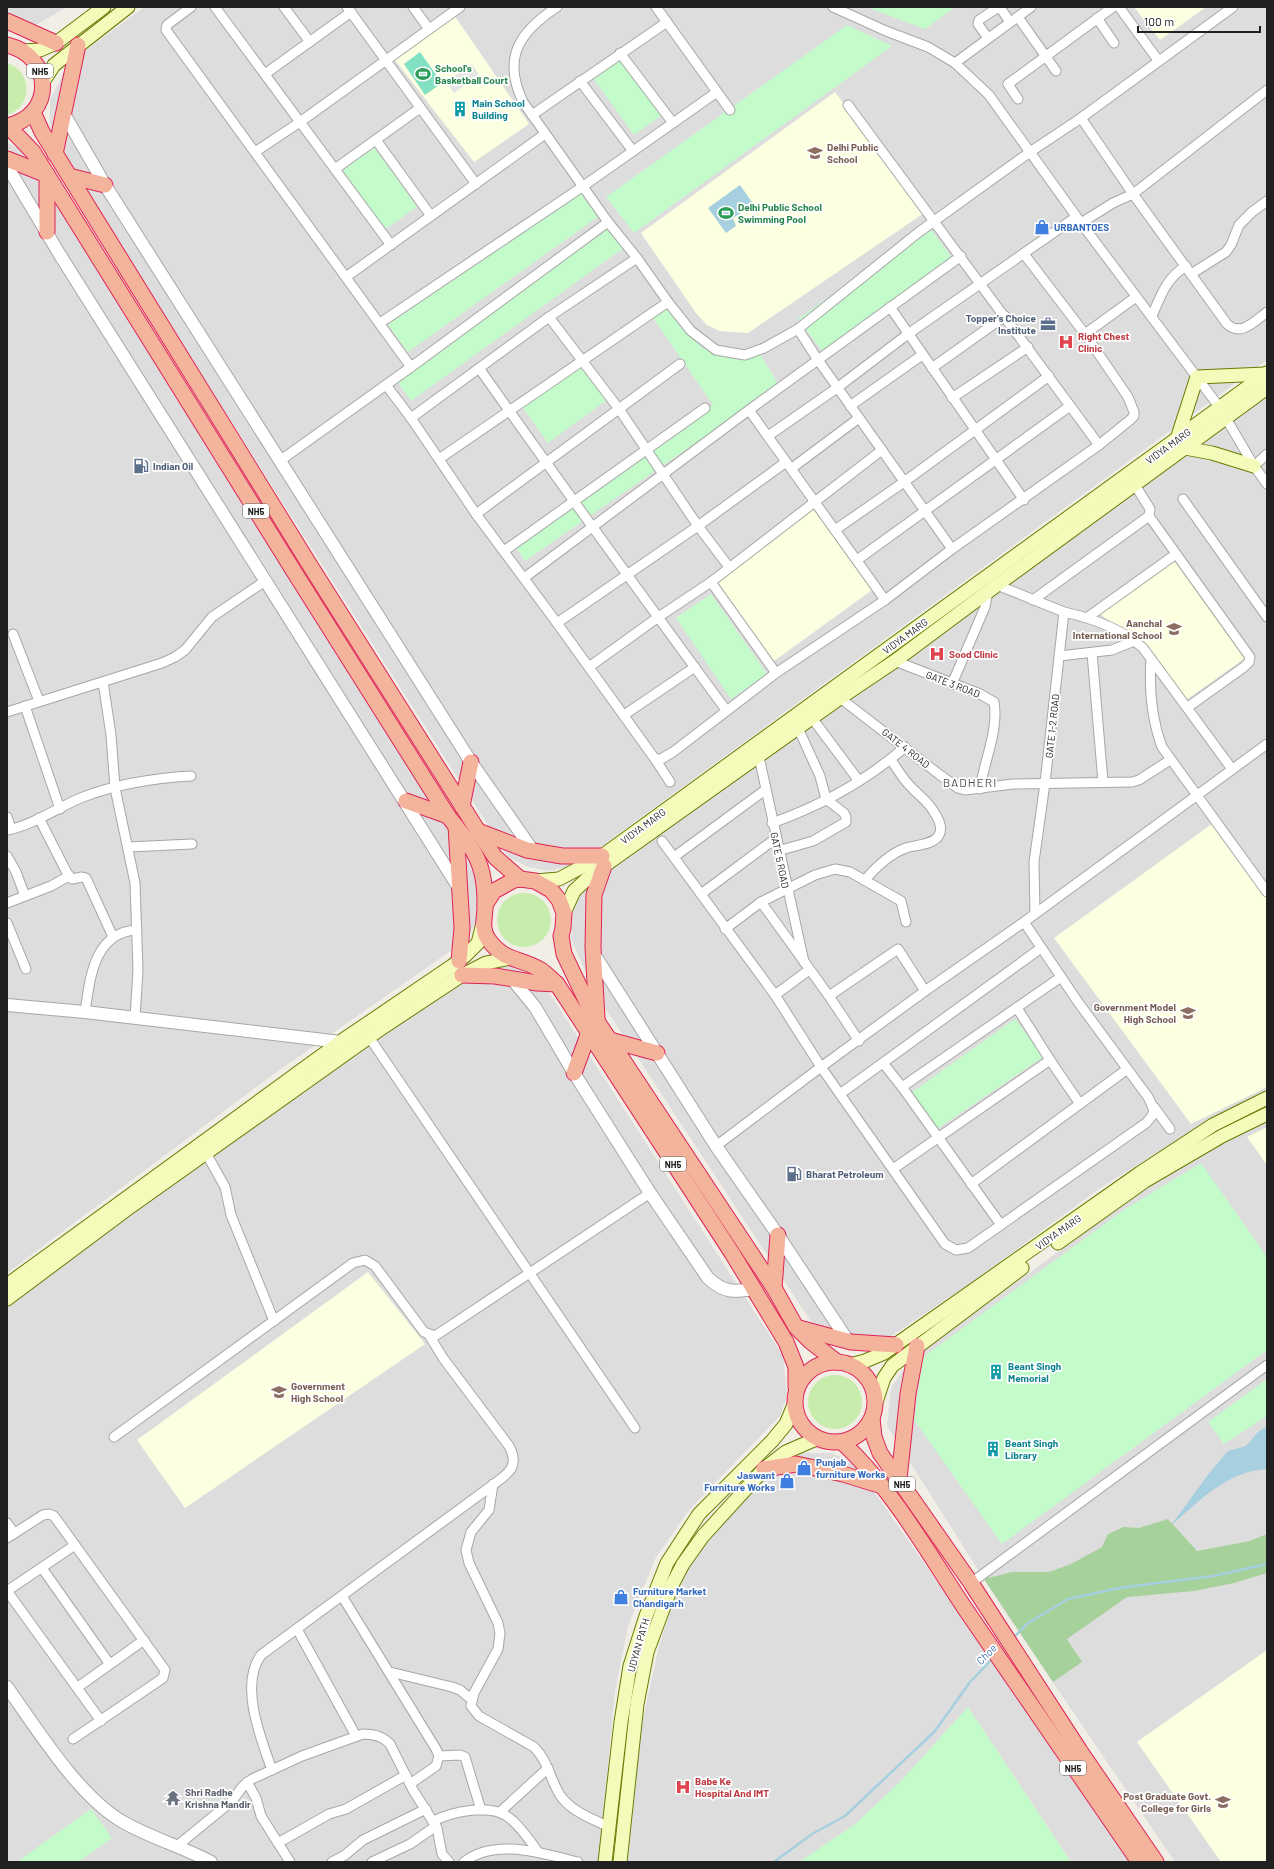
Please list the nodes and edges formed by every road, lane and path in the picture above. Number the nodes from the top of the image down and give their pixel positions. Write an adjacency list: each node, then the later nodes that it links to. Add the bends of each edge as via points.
1 (104, 7): 24 (main road)
2 (128, 7): 27 (main road)
3 (191, 7): 54 (street, via 167,25 166,30)
4 (215, 7): 35 (street)
5 (284, 7): 23 (street)
6 (413, 7): 21 (street)
7 (460, 7): 21 (street)
8 (557, 7): 46 (street, via 528,30 520,44 513,67 516,88)
9 (656, 7): 19 (street)
10 (833, 7): 33 (street, via 928,47)
11 (1031, 7): 16 (street)
12 (1112, 7): 17 (street)
13 (1119, 7): 32 (street)
14 (1233, 7): 32 (street)
15 (349, 10): 23 (street); 31 (street)
16 (1018, 17): 20 (street); 30 (street)
17 (1097, 18): 25 (street); 30 (street)
18 (7, 21): 24 (highway)
19 (667, 22): 29 (street); 39 (street)
20 (1010, 22): 22 (street); 22 (street, via 1001,9 997,8 979,20 978,24)
21 (429, 29): 31 (street)
22 (988, 38): 33 (street)
23 (310, 42): 35 (street)
24 (56, 43): 28 (main road, via 40,50)
25 (1114, 43)
26 (7, 45): 28 (highway, NH5)
27 (78, 45): 37 (main road, via 54,65); 45 (highway)
28 (24, 51): 37 (highway, NH5, via 40,70)
29 (620, 53): 36 (street); 49 (street)
30 (1046, 56): 34 (street); 40 (street, via 1008,84)
31 (386, 60): 42 (street); 48 (street)
32 (1158, 60): 47 (street)
33 (955, 62): 55 (street, via 989,95)
34 (1056, 71)
35 (266, 74): 48 (street)
36 (580, 81): 46 (street); 53 (street)
37 (43, 82): 44 (highway, NH5, via 42,96)
38 (1267, 90): 65 (street)
39 (716, 92): 43 (street); 49 (street)
40 (1018, 99)
41 (848, 105): 69 (street)
42 (420, 108): 52 (street); 62 (street)
43 (730, 110)
44 (33, 112): 50 (highway, NH5, via 21,122); 56 (highway, NH5)
45 (62, 112): 56 (highway); 63 (street)
46 (532, 116): 51 (street)
47 (1081, 118): 55 (street); 65 (street)
48 (300, 122): 54 (street); 59 (street)
49 (673, 123): 53 (street)
50 (8, 126): 60 (highway, NH5, via 33,152)
51 (545, 134): 62 (street); 64 (street)
52 (376, 140): 59 (street); 67 (street)
53 (633, 151): 64 (street)
54 (255, 152): 78 (street)
55 (1030, 152): 68 (street); 69 (street)
56 (55, 154): 61 (highway, NH5)
57 (7, 159): 60 (highway)
58 (7, 166): 71 (street)
59 (335, 169): 72 (street)
60 (47, 175): 71 (highway); 202 (highway, NH5)
61 (69, 176): 63 (highway); 198 (highway, NH5)
62 (476, 184): 67 (street)
63 (105, 185): 123 (street)
64 (582, 187): 70 (street); 87 (street)
65 (1133, 194): 68 (street); 76 (street)
66 (1267, 201): 77 (street, via 1239,225 1226,252)
67 (431, 216): 72 (street)
68 (1078, 220): 73 (street); 80 (street)
69 (934, 221): 74 (street); 88 (street)
70 (608, 222): 75 (street); 96 (street)
71 (47, 232): 149 (street)
72 (391, 245): 78 (street)
73 (1024, 254): 79 (street); 90 (street)
74 (961, 256): 79 (street); 82 (street)
75 (637, 258): 81 (street); 86 (street)
76 (1186, 266): 77 (street); 85 (street, via 1168,282)
77 (1191, 274): 83 (street, via 1231,328 1239,330 1246,327)
78 (346, 277): 87 (street)
79 (981, 284): 84 (street); 89 (street)
80 (1136, 297): 85 (street); 90 (street)
81 (668, 302): 88 (street, via 698,337 710,347 723,352 753,354); 94 (street)
82 (890, 307): 89 (street); 93 (street)
83 (1267, 312)
84 (1005, 316): 91 (street); 98 (street)
85 (1152, 316): 101 (street)
86 (549, 317): 94 (street); 97 (street)
87 (380, 323): 96 (street)
88 (798, 329): 93 (street)
89 (908, 334): 92 (street); 103 (street)
90 (1085, 334): 117 (street, via 1128,397 1134,412 1130,420)
91 (1028, 347): 100 (street); 105 (street)
92 (922, 355): 98 (street); 106 (street)
93 (818, 360): 103 (street); 110 (street)
94 (582, 362): 109 (street); 111 (street)
95 (680, 364): 109 (street)
96 (411, 367): 102 (street)
97 (479, 368): 111 (street); 113 (street)
98 (932, 368): 105 (street)
99 (1266, 373): 101 (main road); 112 (main road, VIDYA MARG)
100 (1048, 376): 107 (street); 115 (street)
101 (1197, 377): 112 (street); 118 (main road)
102 (386, 385): 113 (street); 123 (street)
103 (837, 388): 106 (street); 116 (street)
104 (1267, 388): 112 (main road, VIDYA MARG)
105 (952, 398): 115 (street)
106 (850, 406): 114 (street)
107 (1070, 406): 117 (street); 124 (street)
108 (705, 408): 119 (street)
109 (619, 409): 119 (street); 125 (street)
110 (749, 410): 116 (street); 128 (street)
111 (510, 412): 122 (street); 125 (street)
112 (1224, 413): 118 (main road, VIDYA MARG); 127 (street)
113 (411, 418): 122 (street)
114 (859, 418): 120 (street); 126 (street)
115 (975, 429): 124 (street); 129 (street)
116 (768, 436): 126 (street)
117 (1099, 444): 133 (street)
118 (1181, 444): 127 (main road); 131 (main road, VIDYA MARG); 214 (main road, VIDYA MARG)
119 (646, 450): 128 (street); 134 (street)
120 (882, 450): 129 (street); 135 (street)
121 (1267, 454): 127 (street)
122 (439, 459): 137 (street)
123 (281, 460): 185 (street)
124 (996, 460): 133 (street); 136 (street)
125 (547, 462): 134 (street); 137 (street)
126 (789, 465): 135 (street); 140 (street)
127 (1254, 466): 130 (street)
128 (662, 475): 139 (street); 140 (street)
129 (904, 482): 136 (street); 141 (street)
130 (1267, 484)
131 (1135, 485): 138 (street, via 1150,509); 151 (main road, VIDYA MARG)
132 (1183, 499): 156 (street)
133 (1024, 500): 142 (street)
134 (575, 501): 139 (street); 143 (street)
135 (816, 502): 141 (street); 146 (street)
136 (926, 510): 142 (street); 145 (street)
137 (476, 514): 143 (street)
138 (1149, 516): 144 (street); 153 (street)
139 (594, 526): 147 (street); 148 (street)
140 (698, 526): 146 (street); 147 (street)
141 (835, 530): 145 (street)
142 (952, 549): 152 (street)
143 (504, 551): 148 (street)
144 (1176, 554): 155 (street); 173 (street, via 1250,657 1244,667)
145 (857, 560): 152 (street)
146 (729, 567): 150 (street)
147 (628, 574): 157 (street); 158 (street)
148 (524, 578): 158 (street)
149 (264, 581): 168 (street, via 212,617 185,650 175,657); 197 (street)
150 (711, 582): 157 (street); 167 (street)
151 (992, 588): 153 (street); 164 (main road, VIDYA MARG); 169 (street)
152 (885, 600): 167 (street)
153 (1033, 600): 154 (street)
154 (1064, 612): 155 (street); 162 (street, GATE 1-2 ROAD)
155 (1088, 617): 160 (street)
156 (1267, 617)
157 (658, 618): 165 (street); 166 (street)
158 (557, 623): 165 (street)
159 (13, 634): 171 (street)
160 (1134, 641): 161 (street, via 1112,650); 163 (street)
161 (1092, 653): 162 (street); 190 (street)
162 (1059, 656): 191 (street, GATE 1-2 ROAD)
163 (1151, 659): 173 (street); 184 (street, via 1150,699 1158,736)
164 (895, 661): 169 (street, GATE 3 ROAD); 170 (main road, VIDYA MARG)
165 (589, 667): 176 (street)
166 (695, 667): 174 (street); 176 (street)
167 (776, 673): 174 (street)
168 (103, 682): 171 (street); 192 (street)
169 (952, 684): 193 (street, GATE 3 ROAD, via 994,702 995,721)
170 (840, 698): 177 (main road, VIDYA MARG); 180 (street, GATE 4 ROAD)
171 (39, 702): 172 (street)
172 (25, 706): 175 (street); 199 (street)
173 (1188, 707): 186 (street)
174 (726, 710): 182 (street, via 673,752 661,759)
175 (7, 712)
176 (624, 715): 182 (street)
177 (812, 718): 178 (main road, VIDYA MARG); 188 (street)
178 (798, 728): 181 (main road, VIDYA MARG); 196 (street, via 820,776)
179 (1267, 744): 186 (street)
180 (905, 747): 183 (street); 193 (street, GATE 4 ROAD, via 958,788)
181 (759, 757): 194 (street, GATE 5 ROAD); 214 (main road, VIDYA MARG)
182 (655, 759): 189 (street)
183 (891, 760): 188 (street); 217 (street, via 905,781 934,811 940,831 935,839 906,848 883,861)
184 (1170, 760): 190 (street, GATE 4 ROAD, via 1139,780); 195 (street)
185 (471, 762): 198 (highway); 210 (street)
186 (1232, 769): 195 (street)
187 (191, 776): 192 (street, via 163,778)
188 (859, 781): 196 (street)
189 (670, 782)
190 (1102, 782): 191 (street, GATE 4 ROAD)
191 (1046, 783): 193 (street, GATE 4 ROAD); 228 (street, GATE 1-2 ROAD, via 1034,862)
192 (115, 788): 199 (street, via 84,797); 209 (street)
193 (980, 789)
194 (765, 790): 203 (street, GATE 5 ROAD); 213 (street)
195 (1196, 795): 221 (street); 228 (street)
196 (826, 799): 203 (street, via 798,814); 211 (street, via 844,813 846,822 813,841)
197 (406, 801): 202 (highway); 219 (street)
198 (462, 806): 205 (highway, NH5)
199 (60, 809): 201 (street)
200 (7, 817): 204 (street)
201 (39, 818): 204 (street); 215 (street)
202 (452, 821): 219 (highway); 226 (highway, NH5, via 476,855 482,872)
203 (772, 823): 206 (street, GATE 5 ROAD)
204 (9, 830)
205 (478, 831): 210 (highway); 216 (highway, NH5, via 495,857)
206 (775, 839): 211 (street, GATE 5 ROAD); 222 (street)
207 (662, 841): 213 (street)
208 (192, 844): 209 (street)
209 (128, 847): 234 (street, via 135,882)
210 (533, 851): 214 (highway)
211 (778, 851): 220 (street, GATE 5 ROAD)
212 (7, 856): 223 (street)
213 (674, 857): 222 (street)
214 (603, 861): 218 (main road, VIDYA MARG, via 559,879); 227 (main road, VIDYA MARG, via 574,891); 237 (highway, via 594,895)
215 (69, 876): 223 (street); 235 (street, via 74,879 86,878)
216 (520, 879): 218 (highway); 226 (highway, via 494,891)
217 (865, 880): 220 (street, via 850,872 835,869 815,875); 229 (street, via 901,901)
218 (535, 881): 227 (highway, via 551,890 559,900)
219 (459, 888): 240 (highway, via 462,928)
220 (787, 889): 224 (street); 239 (street, GATE 5 ROAD)
221 (1267, 892)
222 (701, 894): 233 (street)
223 (25, 896): 225 (street)
224 (761, 902): 233 (street); 239 (street)
225 (7, 903)
226 (485, 905): 232 (highway, NH5)
227 (564, 913): 252 (highway, NH5 / NH5, via 561,936 564,954)
228 (1035, 913): 230 (street)
229 (906, 922)
230 (1024, 922): 236 (street); 245 (street)
231 (7, 923): 241 (street)
232 (483, 923): 238 (highway, NH5, via 486,937 498,951); 240 (main road, via 478,943)
233 (726, 929): 246 (street)
234 (137, 930): 235 (street, via 127,931); 251 (street)
235 (113, 938): 250 (street, via 103,947 96,959)
236 (1041, 948): 242 (street); 260 (street)
237 (594, 954): 252 (highway); 258 (street)
238 (515, 959): 240 (main road); 244 (highway, NH5, via 542,971)
239 (806, 966): 246 (street); 247 (street)
240 (460, 968): 243 (highway); 254 (main road); 257 (main road)
241 (26, 969)
242 (1061, 977): 249 (street); 262 (street)
243 (512, 979): 244 (highway); 263 (street, via 535,1007)
244 (557, 984): 253 (highway, NH5)
245 (925, 991): 247 (street, via 898,949); 256 (street)
246 (775, 995): 261 (street)
247 (829, 996): 256 (street)
248 (7, 1005): 250 (street)
249 (1016, 1008): 259 (street); 264 (street)
250 (85, 1012): 251 (street)
251 (135, 1018): 257 (street)
252 (597, 1021): 255 (highway, NH5 / NH5)
253 (588, 1035): 263 (highway); 282 (highway, NH5)
254 (369, 1037): 257 (main road); 279 (street)
255 (610, 1040): 258 (highway); 281 (highway, NH5 / NH5)
256 (858, 1041): 261 (street)
257 (345, 1047): 273 (main road); 280 (main road)
258 (657, 1053): 272 (street)
259 (1050, 1060): 267 (street); 271 (street)
260 (883, 1063): 264 (street); 265 (street)
261 (821, 1067): 265 (street); 272 (street)
262 (1126, 1070): 267 (street); 268 (street)
263 (574, 1073): 276 (street)
264 (902, 1087): 271 (street)
265 (840, 1094): 274 (street)
266 (1267, 1098): 288 (main road, VIDYA MARG, via 1213,1125 1140,1173)
267 (1080, 1104): 275 (street)
268 (1154, 1107): 270 (street); 277 (street, via 1152,1116 1146,1123)
269 (1267, 1114): 289 (main road, VIDYA MARG, via 1222,1136 1145,1182)
270 (1170, 1129)
271 (940, 1138): 274 (street); 275 (street)
272 (716, 1146): 278 (street)
273 (206, 1152): 283 (main road); 284 (street, via 224,1187 231,1215)
274 (893, 1169): 277 (street, via 945,1244 952,1249 959,1251 968,1248)
275 (971, 1184): 277 (street)
276 (650, 1192): 279 (street); 282 (street, via 708,1278 727,1291)
277 (1001, 1225)
278 (778, 1234): 281 (highway); 287 (street)
279 (528, 1273): 286 (street, via 441,1333); 296 (street)
280 (7, 1285)
281 (774, 1288): 285 (highway, NH5 / NH5)
282 (754, 1289): 292 (highway, NH5, via 786,1342 796,1368)
283 (7, 1298)
284 (274, 1321): 286 (street, via 349,1265 364,1260 375,1266 424,1332); 297 (street)
285 (796, 1328): 287 (highway); 290 (highway, NH5 / NH5, via 810,1341)
286 (429, 1335): 302 (street, via 513,1454 509,1472)
287 (848, 1341): 288 (highway)
288 (896, 1345): 290 (main road, VIDYA MARG, via 871,1358)
289 (917, 1346): 293 (main road, VIDYA MARG, via 892,1366 884,1378); 301 (highway, via 908,1394)
290 (844, 1363): 292 (highway, via 825,1362 806,1373); 293 (highway, NH5, via 862,1371 871,1382)
291 (1267, 1365): 308 (street)
292 (796, 1387): 294 (highway, NH5)
293 (876, 1402): 295 (highway, NH5)
294 (794, 1405): 298 (highway, NH5, via 798,1419); 331 (main road, UDYAN PATH, via 786,1424 700,1514 667,1563 630,1666)
295 (872, 1418): 299 (highway, NH5, via 864,1430); 301 (highway, NH5 / NH5, via 874,1437 880,1453)
296 (635, 1428)
297 (114, 1437)
298 (816, 1439): 299 (highway); 300 (main road, UDYAN PATH, via 786,1452)
299 (842, 1442): 303 (highway, NH5 / NH5, via 864,1462)
300 (764, 1470): 303 (highway, via 796,1464); 343 (main road, UDYAN PATH, via 703,1536 683,1564 658,1621 647,1652 637,1704)
301 (899, 1479): 308 (highway, NH5 / NH5)
302 (493, 1484): 310 (street); 317 (street, via 489,1510 471,1532 466,1550 498,1623 500,1641)
303 (882, 1486): 344 (highway, NH5 / NH5)
304 (7, 1522): 305 (street)
305 (11, 1535): 306 (street, via 43,1515 52,1514)
306 (75, 1545): 307 (street); 312 (street)
307 (42, 1568): 309 (street); 313 (street)
308 (971, 1583): 345 (highway, NH5 / NH5)
309 (7, 1591): 316 (street)
310 (342, 1596): 311 (street); 314 (street)
311 (297, 1629): 319 (street); 323 (street, via 261,1655 253,1674 257,1725)
312 (144, 1640): 313 (street); 318 (street, via 161,1664 164,1675)
313 (109, 1663): 316 (street)
314 (390, 1672): 317 (street, via 452,1687); 321 (street, via 432,1740)
315 (7, 1687): 333 (street, via 55,1754 102,1807 129,1825)
316 (78, 1687): 318 (street)
317 (471, 1699): 322 (street, via 470,1706 479,1716 534,1747)
318 (101, 1721): 320 (street)
319 (356, 1736): 323 (street); 324 (street, via 371,1734 386,1740)
320 (73, 1739)
321 (438, 1756): 326 (street, via 436,1766); 328 (street, via 460,1755 465,1758)
322 (548, 1768): 329 (street); 331 (street, via 560,1796 568,1805)
323 (272, 1770): 325 (street)
324 (406, 1774): 326 (street); 332 (street, via 346,1809 329,1814)
325 (247, 1782): 332 (street, via 256,1798 261,1816); 333 (street, via 232,1801)
326 (410, 1784): 327 (street)
327 (426, 1809): 330 (street); 337 (street, via 363,1840)
328 (481, 1810): 329 (street); 330 (street, via 454,1813)
329 (500, 1812): 334 (street, via 509,1817)
330 (435, 1823): 338 (street, via 410,1844); 339 (street, via 440,1835 442,1854)
331 (609, 1827): 342 (main road, UDYAN PATH)
332 (278, 1843): 336 (street)
333 (177, 1846): 335 (street)
334 (538, 1852): 340 (street, via 491,1851 479,1853); 341 (street)
335 (212, 1862)
336 (290, 1862)
337 (332, 1862)
338 (372, 1862)
339 (449, 1862)
340 (464, 1862)
341 (578, 1862)
342 (605, 1862)
343 (620, 1862)
344 (1139, 1862)
345 (1156, 1862)

